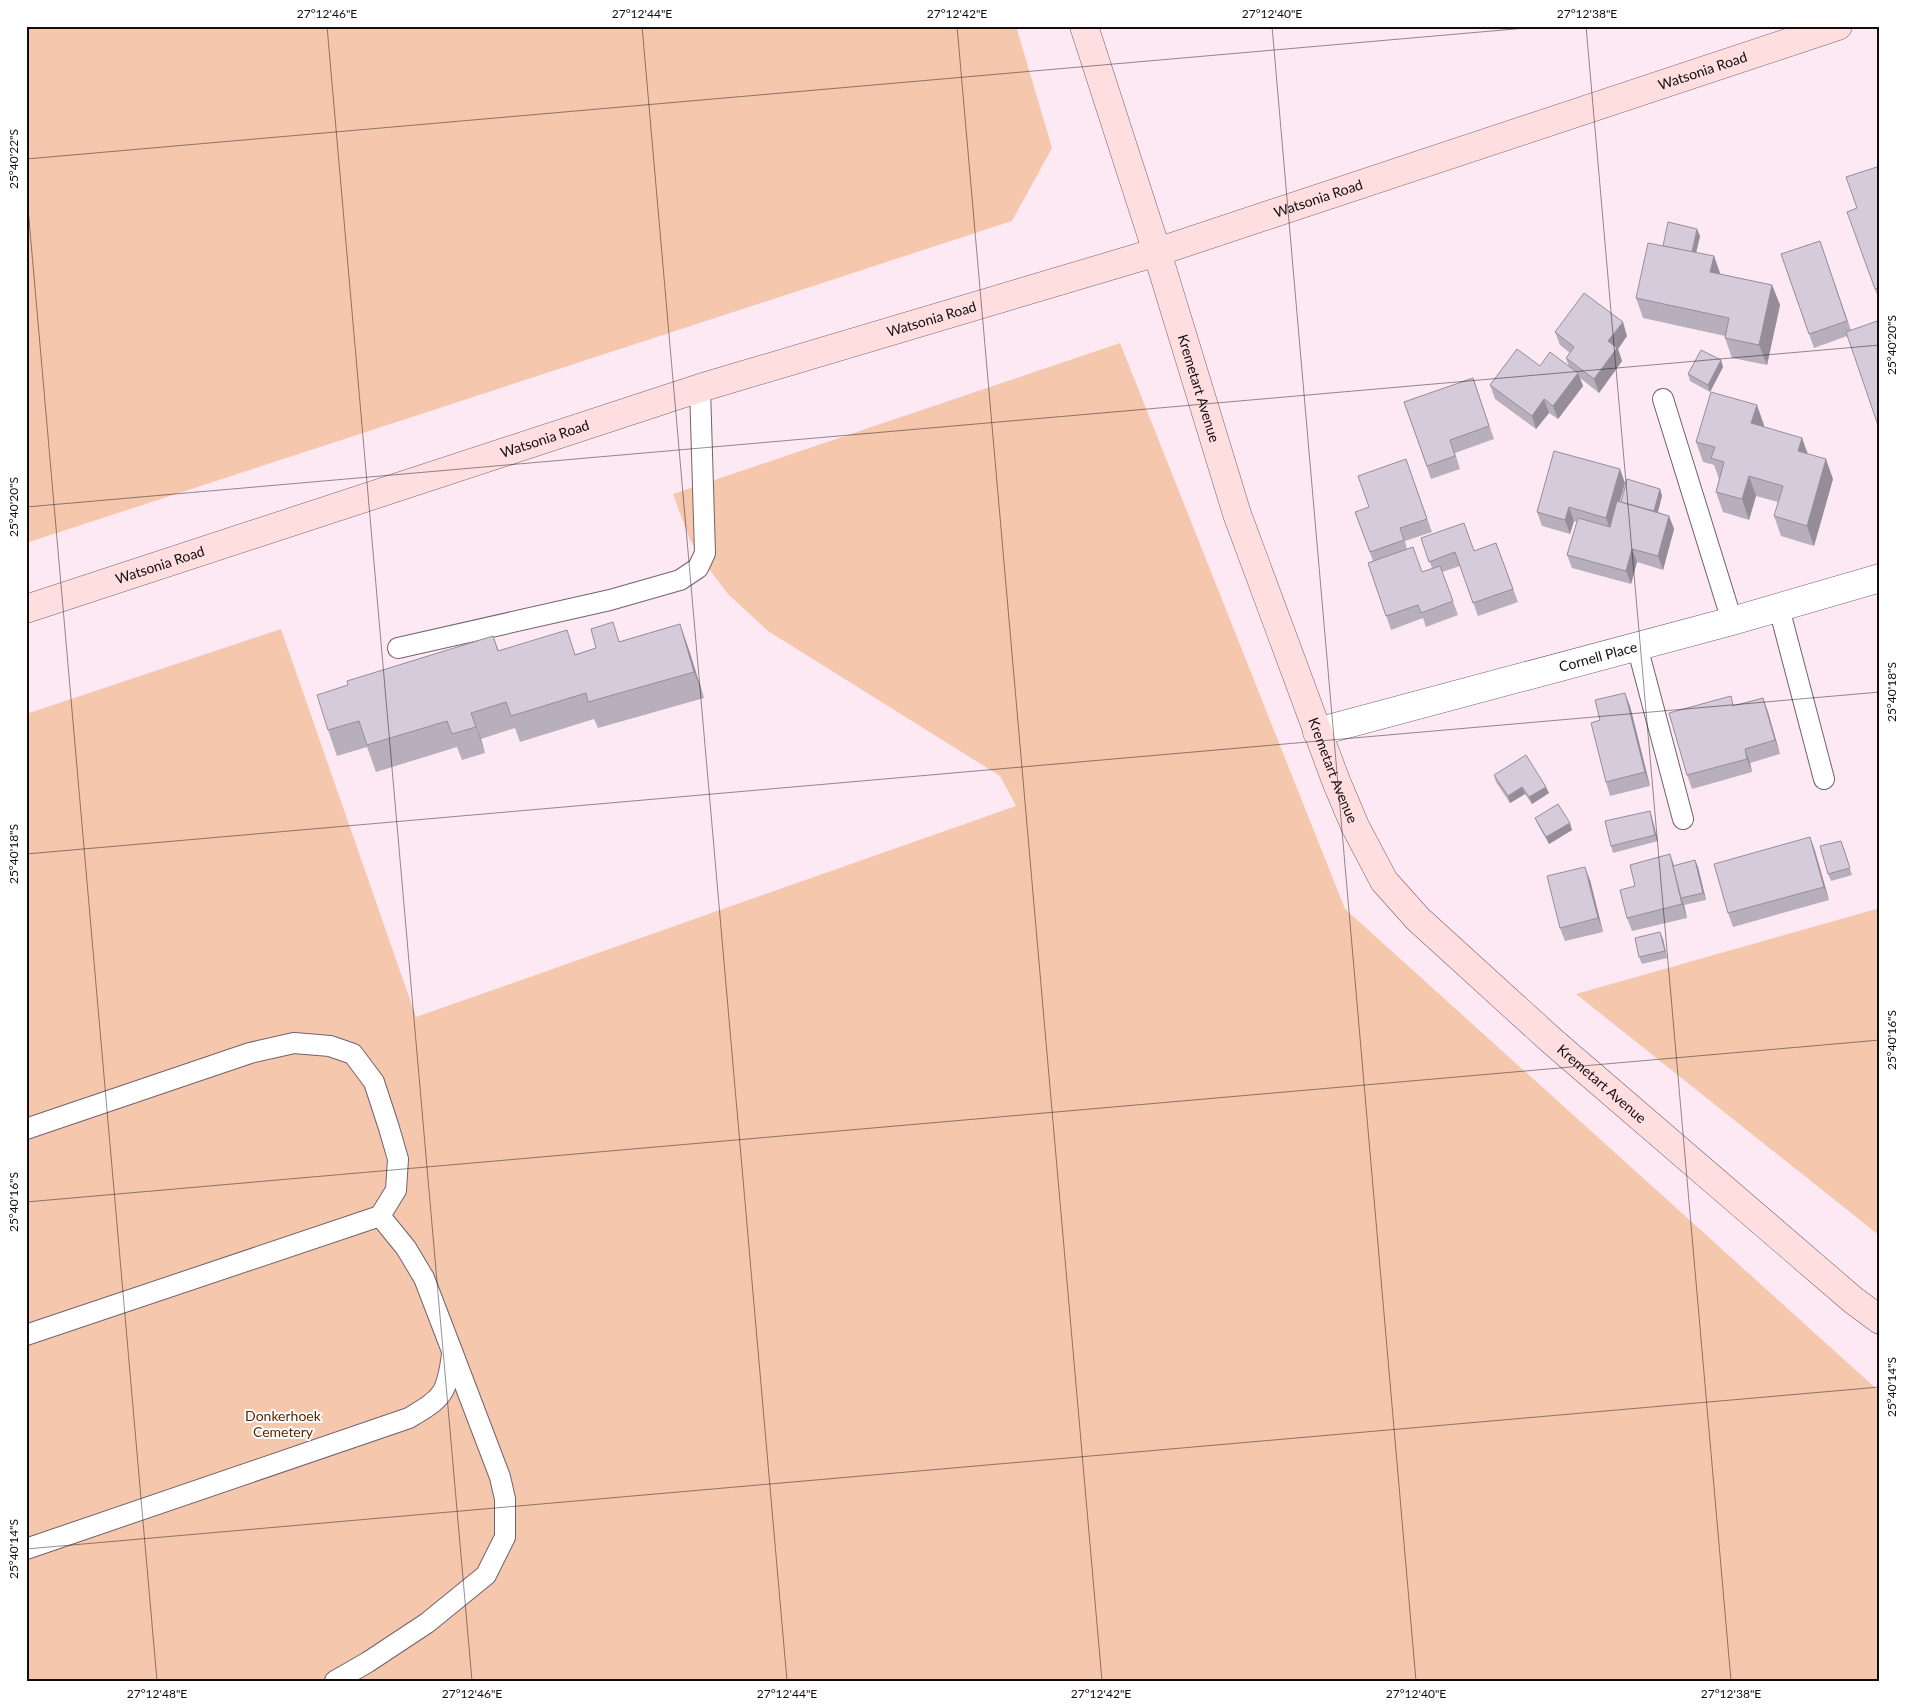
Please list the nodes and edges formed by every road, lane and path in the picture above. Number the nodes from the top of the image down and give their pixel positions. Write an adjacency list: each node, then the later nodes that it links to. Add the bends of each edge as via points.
1 (1084, 26): 3 (main road, Kremetart Avenue)
2 (1838, 26): 3 (main road, Watsonia Road)
3 (1157, 252): 4 (main road, Watsonia Road); 12 (main road, Kremetart Avenue, via 1237,514)
4 (700, 388): 8 (main road, Watsonia Road); 11 (lane, via 705,553 694,572 680,580 610,600)
5 (1663, 400): 9 (lane)
6 (1880, 578): 7 (street, Cornell Place)
7 (1779, 608): 9 (street, Cornell Place); 13 (lane)
8 (26, 609)
9 (1732, 621): 10 (street, Cornell Place)
10 (1637, 646): 12 (street, Cornell Place); 14 (lane)
11 (398, 648)
12 (1317, 732): 17 (main road, Kremetart Avenue, via 1355,826 1384,881 1418,919 1552,1041)
13 (1824, 779)
14 (1683, 819)
15 (26, 1130): 16 (lane, via 250,1053 294,1043 330,1046 353,1054 374,1082 390,1128 398,1159 396,1190)
16 (380, 1216): 18 (lane); 19 (lane, via 406,1248 424,1278)
17 (1880, 1320)
18 (26, 1335)
19 (452, 1351): 20 (lane, via 448,1382 434,1403 408,1418); 21 (lane, via 500,1477 505,1499 504,1537 486,1575 427,1622)
20 (26, 1549)
21 (335, 1681)

